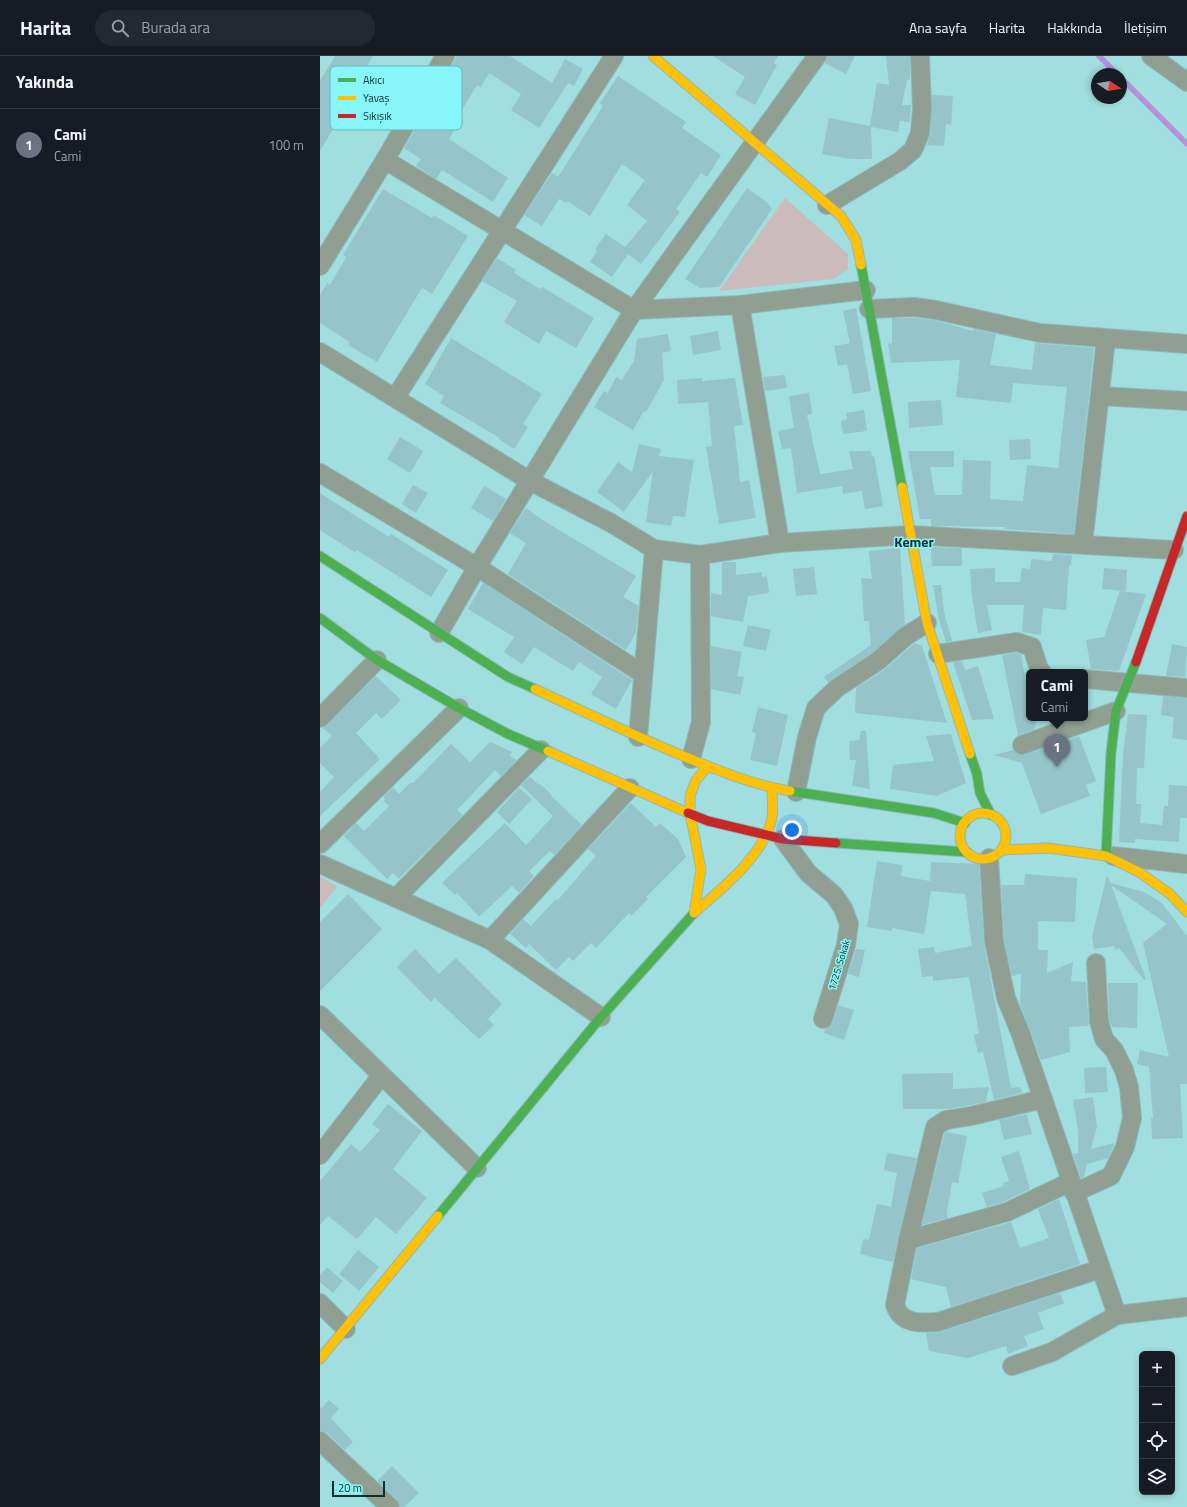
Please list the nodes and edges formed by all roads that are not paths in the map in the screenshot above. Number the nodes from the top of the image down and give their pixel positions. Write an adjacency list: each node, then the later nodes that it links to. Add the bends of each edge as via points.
1 (444, 56): 7 (street)
2 (614, 56): 13 (street)
3 (653, 56): 10 (street)
4 (817, 56): 10 (street)
5 (920, 56): 12 (street, via 922,109 920,133 913,150 900,161)
6 (1151, 56): 8 (street)
7 (438, 66)
8 (1187, 82)
9 (402, 130): 11 (street)
10 (755, 143): 12 (street); 18 (street)
11 (385, 160): 13 (street); 14 (street)
12 (827, 205): 15 (street, via 841,216 856,240)
13 (502, 230): 18 (street); 23 (street)
14 (320, 266)
15 (866, 290): 16 (street); 17 (street)
16 (740, 305): 18 (street); 29 (street)
17 (869, 309): 19 (street, via 914,307 1040,333); 28 (street)
18 (634, 310): 26 (street)
19 (1106, 339): 20 (street); 22 (street)
20 (1187, 344)
21 (320, 352): 23 (street)
22 (1100, 396): 24 (street); 30 (street)
23 (395, 398): 26 (street)
24 (1187, 401)
25 (320, 473): 35 (street)
26 (530, 481): 31 (street, via 611,523); 35 (street)
27 (1186, 522): 32 (street)
28 (911, 534): 29 (street); 30 (street); 37 (street)
29 (780, 543): 33 (street)
30 (1083, 544): 32 (street)
31 (654, 550): 33 (street); 42 (street)
32 (1174, 550): 44 (street)
33 (700, 555): 52 (street, via 701,722)
34 (320, 556): 38 (street)
35 (477, 567): 38 (street); 42 (street)
36 (320, 618): 40 (street)
37 (927, 623): 39 (street); 56 (street, via 906,636 878,661 837,688 816,708)
38 (439, 632): 49 (street, via 508,677)
39 (938, 654): 41 (street, via 1017,642 1032,647); 57 (street, via 977,774)
40 (377, 660): 46 (street); 48 (street)
41 (1039, 669)
42 (643, 674): 49 (street)
43 (1088, 679): 44 (street)
44 (1128, 684): 45 (street); 47 (street)
45 (1187, 688)
46 (459, 708): 51 (street); 64 (street)
47 (1116, 711): 50 (street); 68 (street, via 1111,753)
48 (320, 718)
49 (638, 737): 52 (street)
50 (1022, 745)
51 (541, 750): 54 (street); 71 (street)
52 (691, 759): 53 (street)
53 (708, 766): 55 (street); 58 (street, via 696,780 690,796)
54 (630, 788): 58 (street); 74 (street)
55 (772, 788): 56 (street); 61 (street, via 773,807)
56 (796, 792): 60 (street)
57 (980, 793): 59 (street); 60 (street)
58 (690, 814): 61 (street); 73 (street, via 701,869)
59 (991, 815): 60 (street, via 977,814); 67 (street, via 1009,831 1005,844)
60 (968, 820): 66 (street, via 961,830 961,838)
61 (765, 836): 62 (street); 73 (street, via 744,864)
62 (783, 839): 66 (street); 78 (street, 1725. Sokak, via 808,873 834,895 843,908 849,924 846,945)
63 (1027, 839): 65 (street)
64 (320, 844)
65 (1048, 848): 67 (street); 68 (street)
66 (967, 852): 67 (street, via 981,859)
67 (995, 854): 80 (street, via 994,941 1006,998)
68 (1106, 856): 70 (street); 72 (street, via 1138,872)
69 (320, 864): 71 (street)
70 (1187, 864)
71 (396, 898): 74 (street)
72 (1185, 905)
73 (694, 913): 77 (street)
74 (490, 940): 77 (street)
75 (1096, 963): 83 (street, via 1099,1021 1104,1040 1114,1050 1124,1070 1129,1087 1132,1118 1125,1147 1111,1176)
76 (320, 1015): 79 (street)
77 (601, 1017): 82 (street)
78 (823, 1019)
79 (381, 1076): 81 (street); 82 (street)
80 (1043, 1099): 83 (street); 84 (street, via 946,1120 935,1127)
81 (320, 1155)
82 (477, 1168): 89 (street)
83 (1072, 1187): 84 (street, via 1007,1212); 85 (street)
84 (908, 1240): 85 (street, via 895,1305 898,1314 906,1320 919,1323 938,1322)
85 (1100, 1269): 88 (street)
86 (320, 1303): 89 (street)
87 (1187, 1307): 88 (street)
88 (1117, 1315): 91 (street, via 1052,1352)
89 (346, 1329): 90 (street)
90 (320, 1359)
91 (1012, 1366)
92 (320, 1441): 93 (street)
93 (390, 1507)

